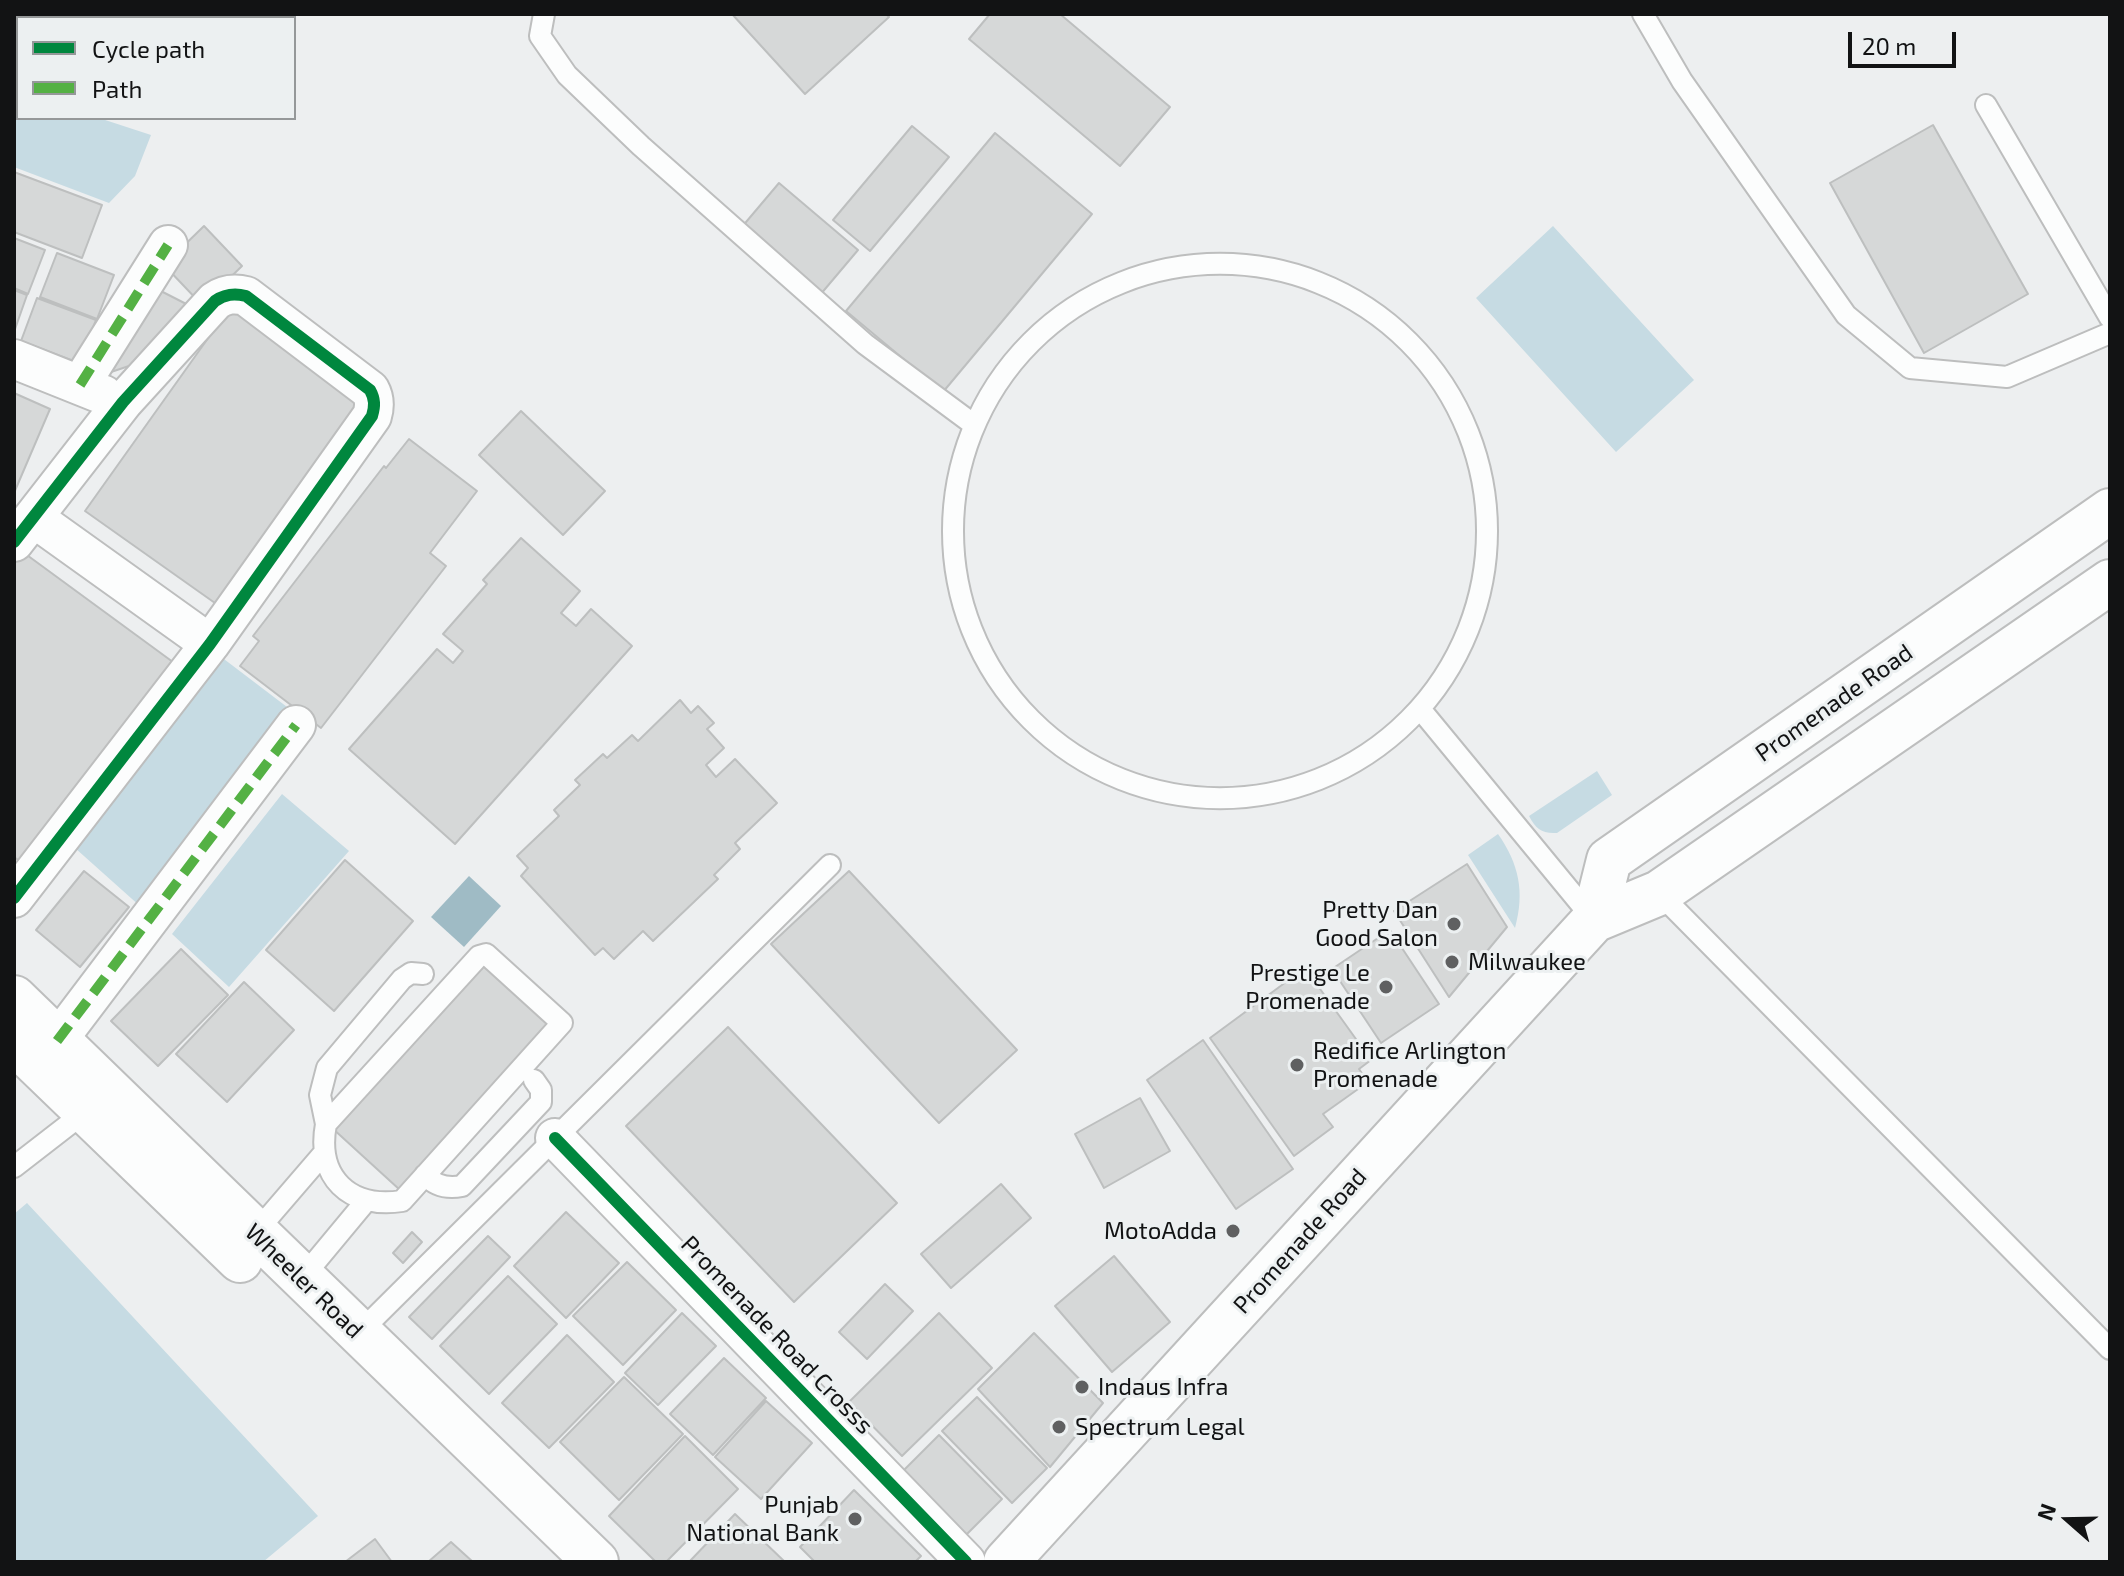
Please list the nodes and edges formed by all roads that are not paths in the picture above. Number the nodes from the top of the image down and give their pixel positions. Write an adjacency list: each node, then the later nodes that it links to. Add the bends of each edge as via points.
1 (544, 14): 10 (lane, via 540,36 567,75 641,146 865,344)
2 (1643, 14): 6 (lane, via 1682,81 1846,315 1910,368 2007,377)
3 (1986, 105): 5 (lane)
4 (168, 245): 8 (street)
5 (2110, 318)
6 (2110, 333)
7 (14, 359): 8 (street)
8 (80, 385): 9 (street)
9 (123, 402): 12 (street); 14 (street, via 215,301 236,293 372,395 372,416)
10 (973, 424): 15 (lane, via 951,514 961,606 1001,690 1067,755 1151,793 1243,801 1332,777); 15 (lane, via 1020,351 1087,297 1167,266 1253,263 1336,287 1406,335 1458,404 1486,486 1486,572 1460,654)
11 (2110, 511): 20 (main road, Promenade Road, via 1609,860)
12 (24, 530): 14 (street)
13 (2110, 582): 18 (main road, Promenade Road)
14 (210, 644): 19 (street)
15 (1421, 710): 20 (lane)
16 (296, 725): 23 (street)
17 (830, 865): 28 (lane)
18 (1659, 893): 20 (main road, Promenade Road); 36 (lane)
19 (14, 898)
20 (1594, 920): 40 (main road, Promenade Road)
21 (423, 974): 27 (lane, via 402,979 327,1068 320,1095)
22 (14, 998): 23 (main road, Wheeler Road)
23 (57, 1041): 33 (main road, Wheeler Road)
24 (14, 1042): 26 (main road, Wheeler Road)
25 (534, 1080): 31 (lane, via 541,1102 462,1186 447,1188)
26 (85, 1112): 30 (lane); 37 (main road, Wheeler Road)
27 (326, 1124): 29 (lane); 31 (lane, via 486,954 562,1023)
28 (555, 1138): 35 (lane); 39 (street, Promenade Road Crosss)
29 (323, 1154): 32 (lane, via 336,1182); 33 (lane)
30 (14, 1167)
31 (425, 1175): 32 (lane, via 402,1201)
32 (366, 1201): 34 (lane)
33 (255, 1233): 34 (main road, Wheeler Road)
34 (302, 1278): 35 (main road, Wheeler Road)
35 (358, 1334): 38 (main road, Wheeler Road)
36 (2110, 1349)
37 (555, 1562)
38 (596, 1562)
39 (966, 1562)
40 (1006, 1562)

